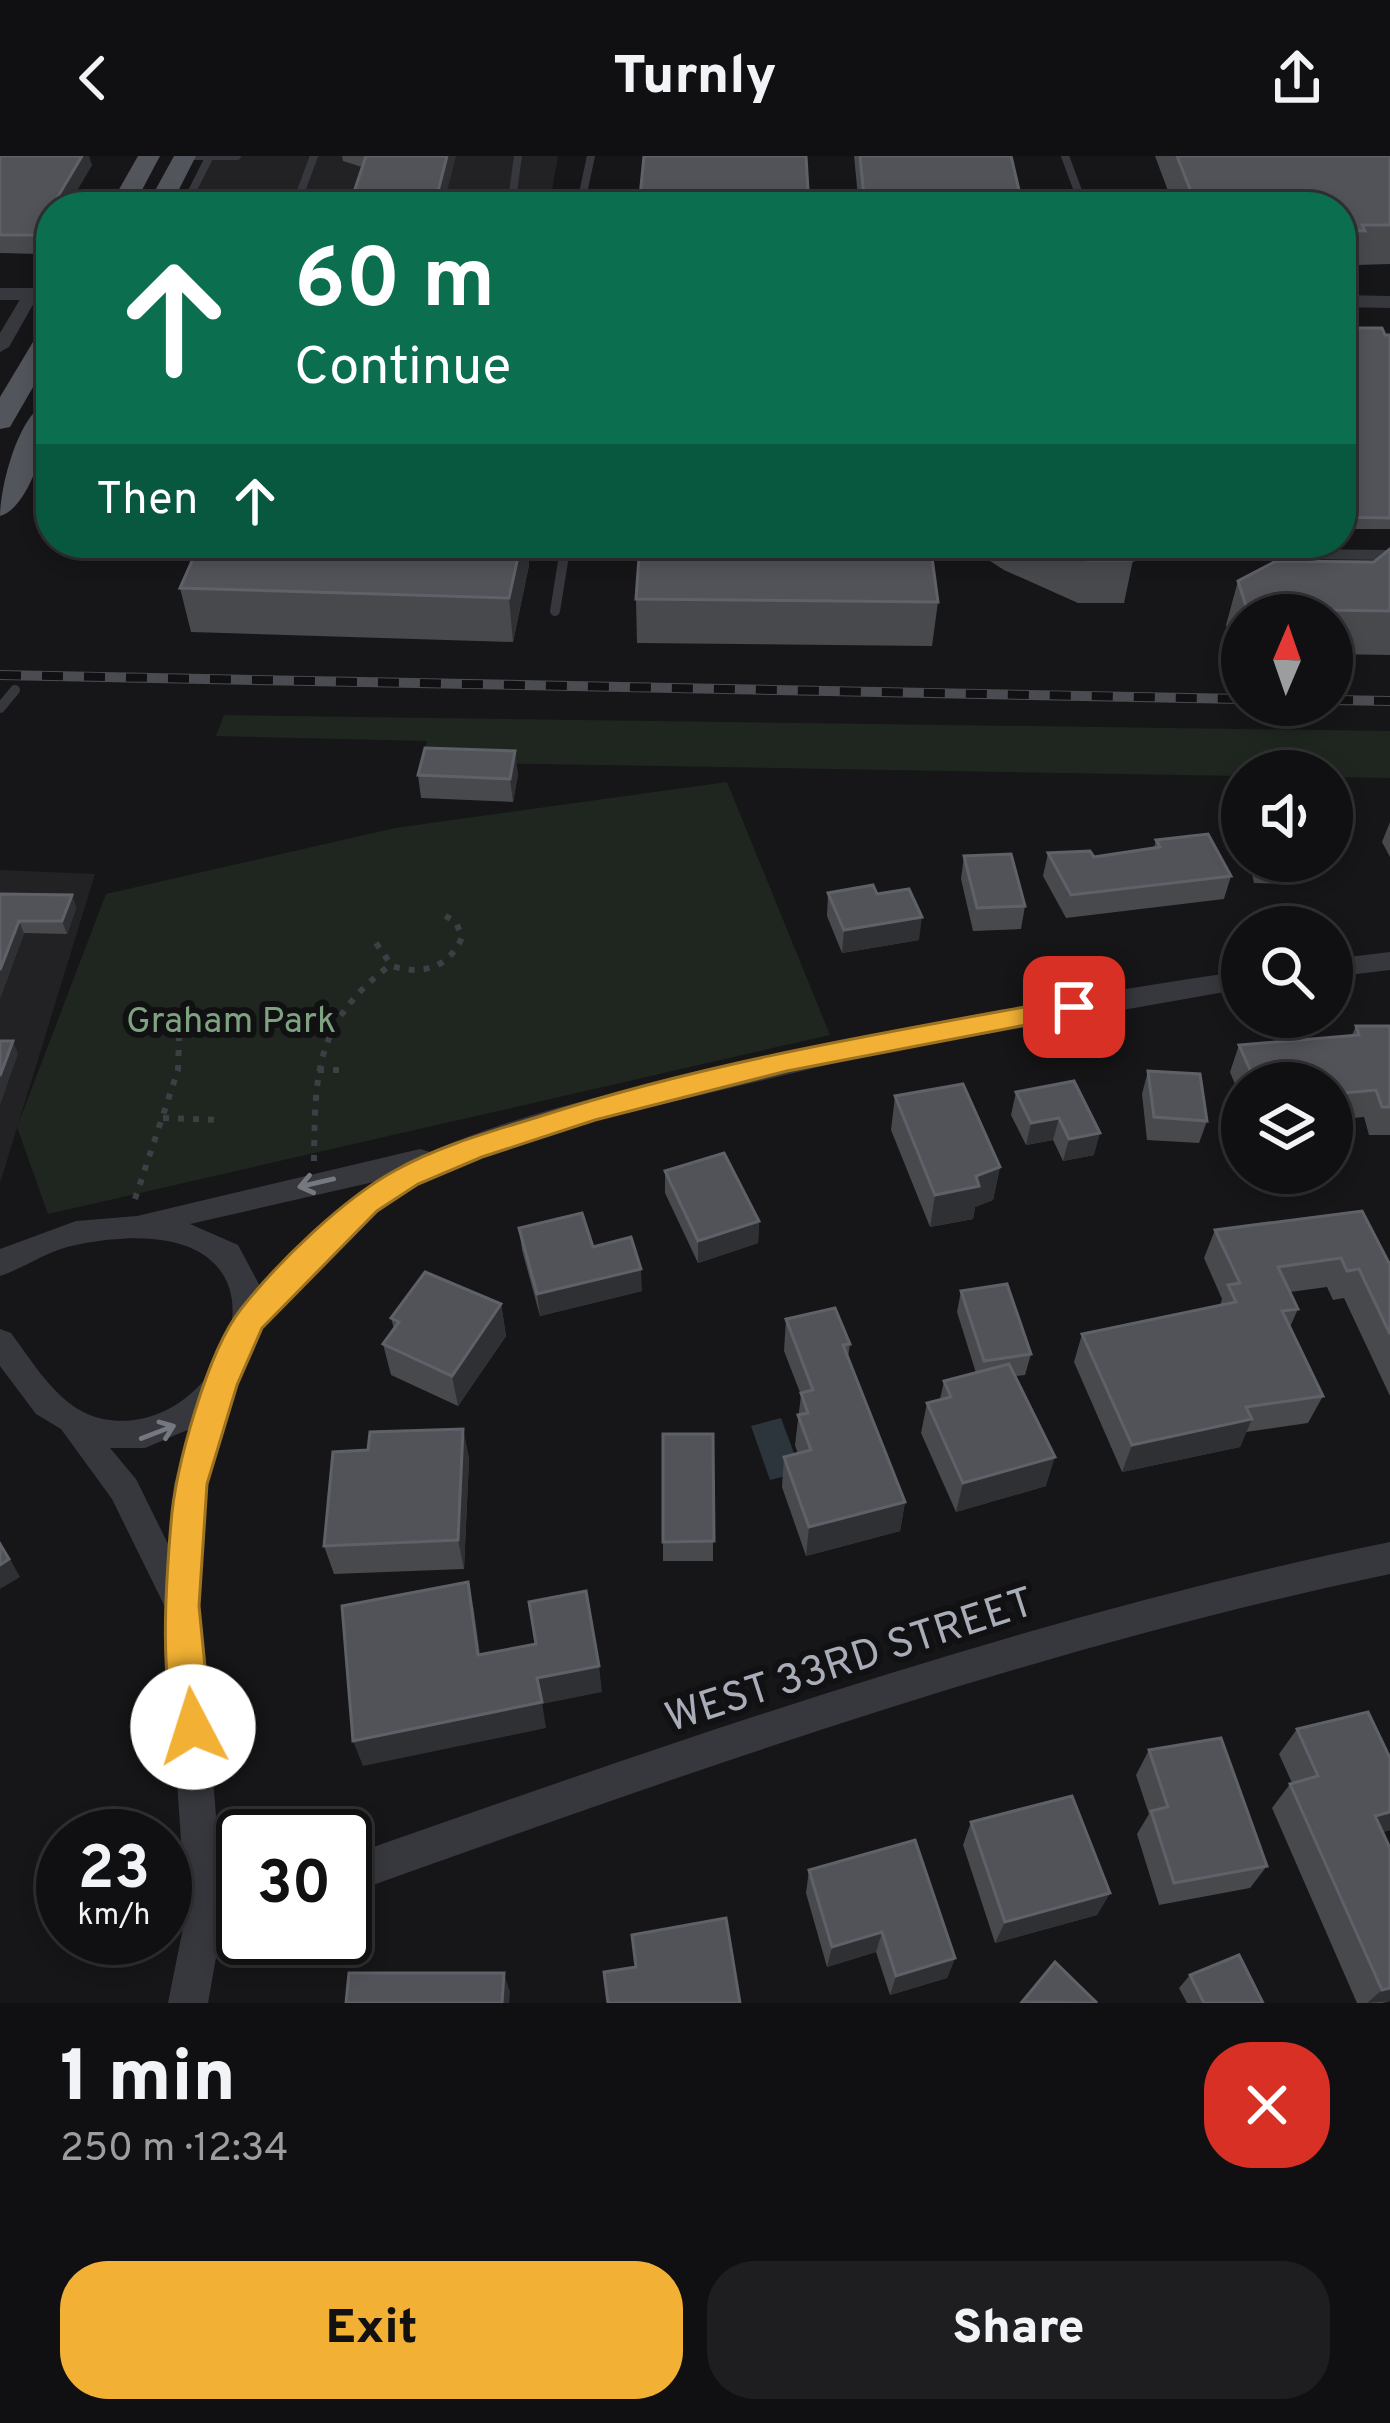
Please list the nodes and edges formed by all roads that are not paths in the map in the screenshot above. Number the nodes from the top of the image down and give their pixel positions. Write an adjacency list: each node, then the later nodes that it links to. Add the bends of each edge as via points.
1 (149, 156): 9 (main road)
2 (210, 156): 3 (lane); 8 (lane); 8 (lane)
3 (237, 156)
4 (314, 156): 10 (lane)
5 (518, 156): 11 (lane)
6 (591, 156): 12 (lane)
7 (1065, 156): 13 (lane)
8 (188, 166)
9 (129, 192)
10 (301, 192)
11 (513, 192)
12 (583, 192)
13 (1078, 192)
14 (0, 294): 15 (street)
15 (36, 294)
16 (36, 300): 19 (street)
17 (1356, 301): 18 (street)
18 (1390, 302)
19 (0, 347)
20 (36, 359): 21 (main road)
21 (0, 421)
22 (36, 438): 23 (main road)
23 (0, 507)
24 (1356, 555): 25 (lane)
25 (1390, 555)
26 (564, 558): 27 (lane)
27 (555, 611)
28 (15, 690): 29 (lane)
29 (0, 708)
30 (1390, 962): 31 (street)
31 (1353, 966)
32 (1221, 984): 33 (street, via 787,1060)
33 (472, 1149): 34 (street, one-way to 34); 38 (street, via 366,1203)
34 (132, 1226): 35 (street); 38 (street, via 205,1241 232,1257)
35 (37, 1244): 36 (street); 37 (street)
36 (0, 1248)
37 (0, 1264)
38 (250, 1320): 40 (street)
39 (3, 1352): 41 (street)
40 (221, 1385): 41 (street, one-way to 40, via 109,1440 138,1439 172,1428); 43 (street, via 190,1484)
41 (74, 1426): 43 (street, via 124,1489)
42 (1390, 1558): 45 (street, WEST 33RD STREET, via 963,1666)
43 (182, 1606): 44 (street)
44 (216, 1851)
45 (372, 1867)
46 (216, 1930): 47 (street)
47 (188, 2003)

